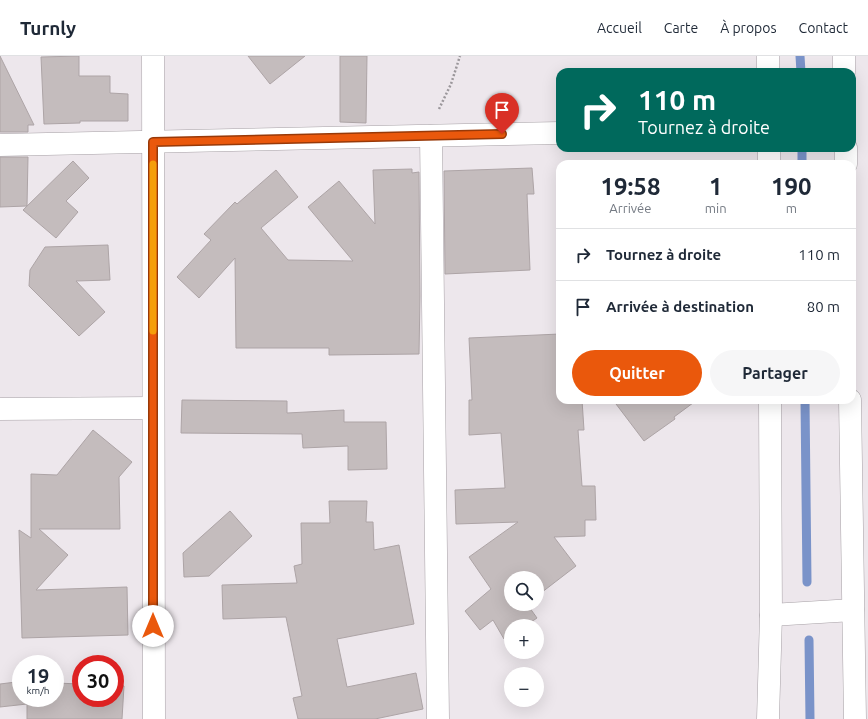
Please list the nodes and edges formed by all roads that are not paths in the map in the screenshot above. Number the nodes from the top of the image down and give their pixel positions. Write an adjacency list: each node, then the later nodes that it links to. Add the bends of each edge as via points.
1 (153, 56): 8 (street)
2 (768, 56): 4 (street)
3 (844, 56): 5 (street)
4 (768, 68)
5 (844, 68)
6 (556, 133): 7 (street)
7 (431, 136): 8 (street); 17 (street)
8 (153, 142): 9 (street); 12 (street)
9 (0, 145)
10 (770, 404): 15 (street)
11 (850, 404): 14 (street)
12 (153, 408): 13 (street); 16 (street)
13 (0, 409)
14 (854, 610): 15 (street); 19 (street)
15 (771, 615): 18 (street)
16 (154, 719)
17 (438, 719)
18 (768, 719)
19 (855, 719)

